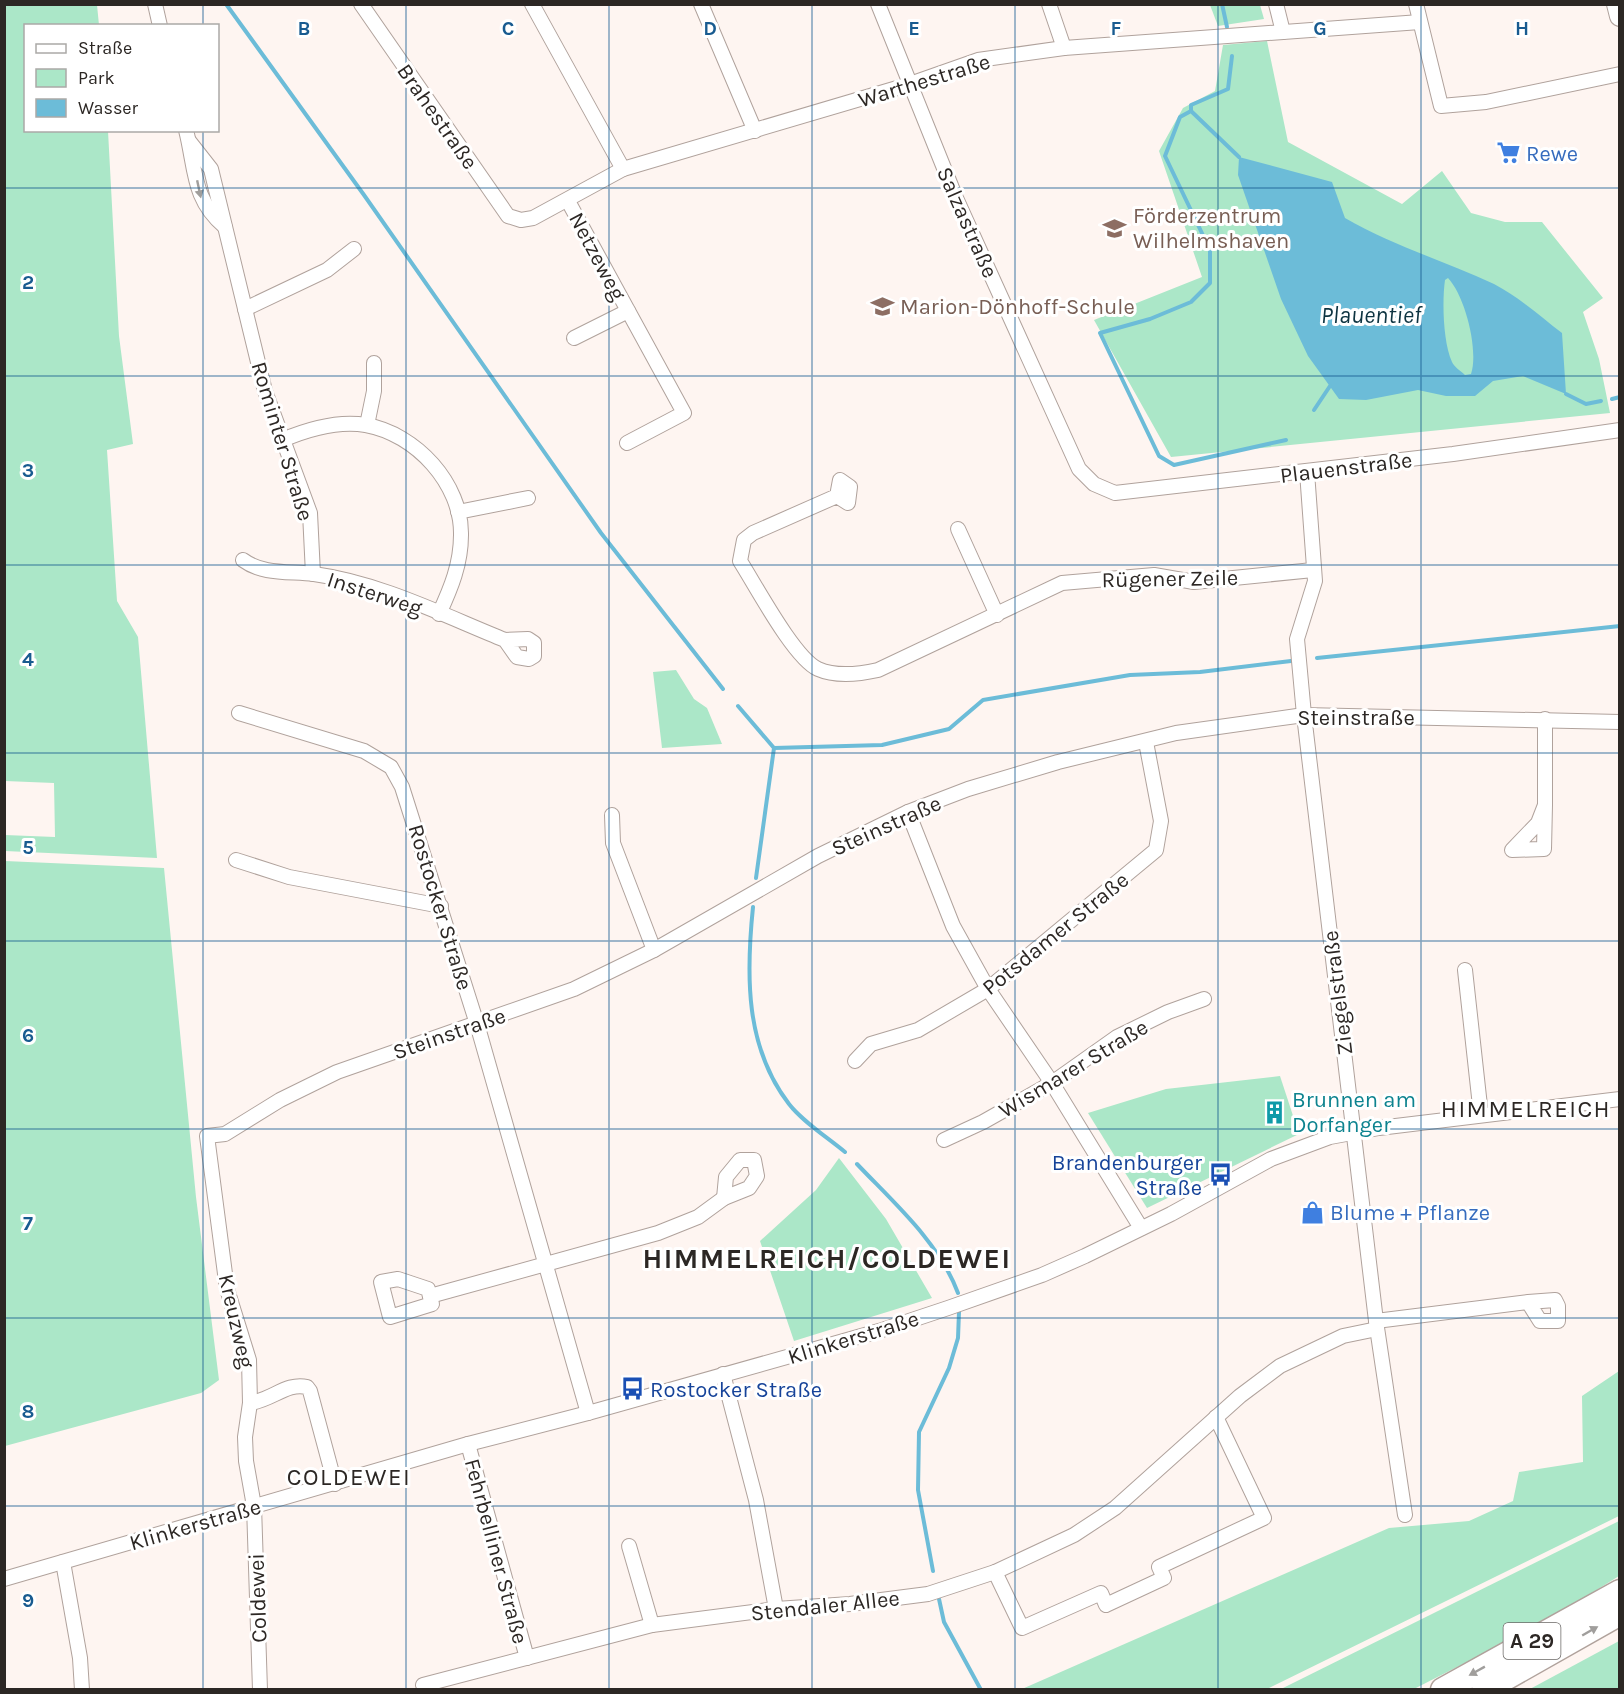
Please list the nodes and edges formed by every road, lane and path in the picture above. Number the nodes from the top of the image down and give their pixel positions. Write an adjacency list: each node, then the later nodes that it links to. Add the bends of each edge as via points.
1 (155, 4): 12 (street)
2 (361, 4): 21 (street, Brahestraße, via 508,216)
3 (532, 4): 19 (street)
4 (701, 4): 17 (street)
5 (878, 4): 16 (street, Salzastraße)
6 (1049, 4): 14 (street)
7 (1276, 4): 13 (street)
8 (1416, 4): 11 (street)
9 (1617, 4): 10 (main road)
10 (1620, 16)
11 (1420, 22): 13 (street, Warthestraße); 15 (street, via 1441,106 1486,102)
12 (160, 24)
13 (1282, 32): 14 (street, Warthestraße)
14 (1064, 48): 16 (street, Warthestraße, via 978,60)
15 (1620, 74)
16 (910, 84): 17 (street, Warthestraße); 31 (street, Salzastraße, via 956,198)
17 (755, 131): 19 (street, Warthestraße)
18 (187, 136): 23 (street, Rominter Straße, via 211,169)
19 (623, 169): 20 (street, Warthestraße)
20 (568, 201): 21 (street, Warthestraße); 24 (street, Netzeweg)
21 (520, 220)
22 (354, 249): 23 (street, via 327,270)
23 (245, 309): 29 (street, Rominter Straße, via 265,391)
24 (628, 311): 25 (street, Netzeweg); 30 (street, Netzeweg, via 684,413)
25 (573, 338)
26 (374, 363): 27 (street, via 374,391)
27 (367, 425): 29 (street, via 336,424 305,430); 35 (street, via 399,437 428,458 446,482)
28 (1620, 430): 32 (street, Plauenstraße)
29 (282, 440): 39 (street, Rominter Straße, via 310,513)
30 (627, 443)
31 (1079, 469): 32 (street, Plauenstraße, via 1094,484 1115,493)
32 (1307, 472): 38 (street, Ziegelstraße)
33 (837, 496): 41 (street, Rügener Zeile, via 744,540 740,561 802,658 819,670 854,675 878,670)
34 (528, 498): 35 (street)
35 (458, 512): 40 (street, via 458,566)
36 (958, 529): 41 (street)
37 (243, 561): 39 (street, Insterweg, via 254,569)
38 (1313, 570): 41 (street, Rügener Zeile, via 1194,582 1154,574 1062,583); 44 (street, Ziegelstraße, via 1315,581 1297,639)
39 (312, 574): 40 (street, Insterweg, via 366,585)
40 (439, 614): 42 (street, Insterweg)
41 (997, 615)
42 (505, 640)
43 (239, 713): 52 (street, Rostocker Straße, via 364,752 391,767 402,787)
44 (1304, 715): 45 (street, Steinstraße); 47 (street, Steinstraße, via 1176,733); 62 (street, Ziegelstraße)
45 (1545, 719): 46 (street, Steinstraße); 48 (street)
46 (1620, 722)
47 (1146, 742): 49 (street, Steinstraße, via 1058,762); 55 (street, Potsdamer Straße, via 1161,821 1156,850)
48 (1545, 806)
49 (908, 812): 53 (street, Steinstraße, via 818,856); 55 (street, via 952,926)
50 (612, 815): 53 (street, via 613,843)
51 (236, 860): 52 (street, via 289,877)
52 (441, 906): 57 (street, Rostocker Straße)
53 (654, 950): 57 (street, Steinstraße, via 574,989)
54 (1465, 970): 61 (street)
55 (988, 990): 58 (street, Potsdamer Straße, via 918,1030 871,1044); 59 (street)
56 (1204, 999): 59 (street, Wismarer Straße, via 1117,1037)
57 (477, 1024): 63 (street, Steinstraße, via 338,1072 280,1100 225,1134); 67 (street, Rostocker Straße)
58 (855, 1061)
59 (1052, 1083): 64 (street, Wismarer Straße); 66 (street)
60 (1620, 1099): 61 (street, Klinkerstraße)
61 (1481, 1115): 62 (street, Klinkerstraße)
62 (1354, 1132): 66 (street, Klinkerstraße, via 1271,1159); 70 (street, Ziegelstraße)
63 (207, 1136): 72 (street, Kreuzweg, via 227,1288 249,1360)
64 (944, 1140)
65 (724, 1198): 67 (street, via 698,1217 658,1233)
66 (1141, 1228): 71 (street, Klinkerstraße, via 1042,1275 879,1331)
67 (546, 1264): 68 (street); 73 (street, Rostocker Straße)
68 (430, 1296)
69 (1528, 1302): 70 (street, Stendaler Allee)
70 (1376, 1325): 74 (street, Stendaler Allee, via 1342,1336 1280,1366); 78 (street, Ziegelstraße)
71 (723, 1374): 73 (street, Klinkerstraße); 84 (street, via 756,1500)
72 (250, 1402): 76 (street, via 272,1398 288,1388 307,1387); 77 (street, Kreuzweg, via 245,1437)
73 (588, 1413): 75 (street, Klinkerstraße)
74 (1216, 1417): 81 (street, Stendaler Allee, via 1115,1508 1074,1535); 81 (street, via 1264,1518 1159,1567 1164,1578 1106,1605 1101,1593 1022,1628)
75 (468, 1443): 76 (street, Klinkerstraße); 87 (street, Fehrbelliner Straße)
76 (335, 1484): 77 (street, Klinkerstraße)
77 (254, 1506): 80 (street, Klinkerstraße); 90 (street, Coldewei)
78 (1405, 1515)
79 (630, 1546): 86 (street)
80 (63, 1562): 82 (street, Klinkerstraße); 89 (street)
81 (994, 1572): 84 (street, Stendaler Allee, via 928,1594)
82 (4, 1579)
83 (1620, 1592): 91 (highway, A 29, one-way to 91)
84 (776, 1609): 86 (street, Stendaler Allee)
85 (1620, 1613): 92 (highway, A 29, one-way to 85)
86 (652, 1625): 87 (street, Stendaler Allee)
87 (527, 1658): 88 (street, Stendaler Allee)
88 (423, 1685)
89 (82, 1689)
90 (260, 1689)
91 (1443, 1689)
92 (1484, 1689)

